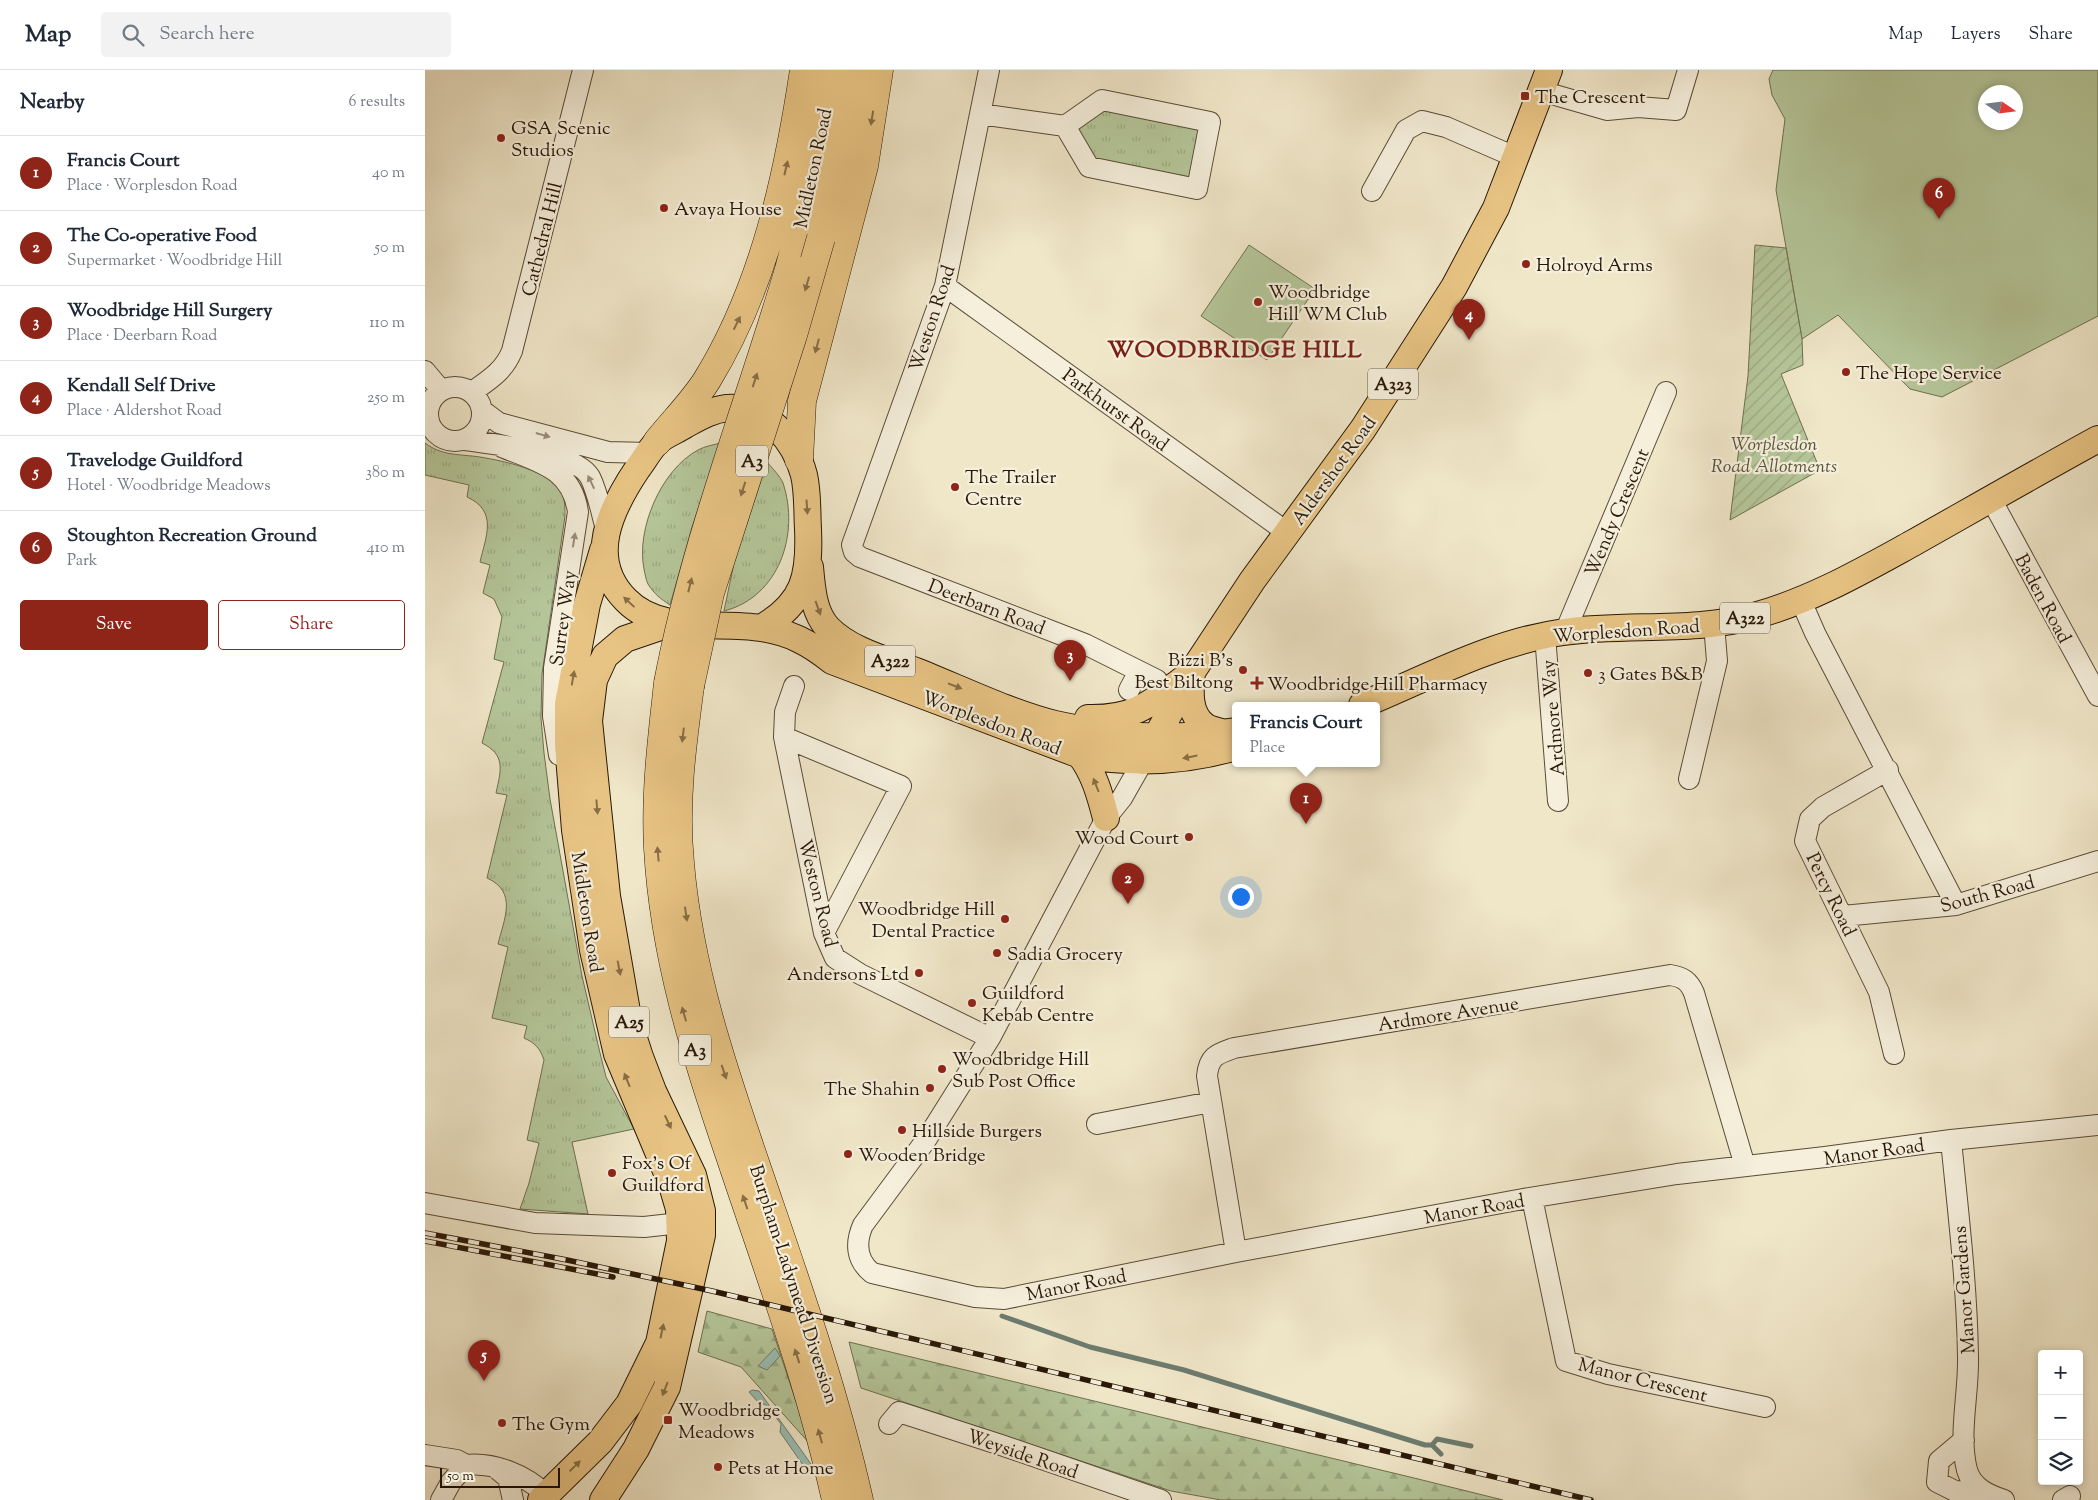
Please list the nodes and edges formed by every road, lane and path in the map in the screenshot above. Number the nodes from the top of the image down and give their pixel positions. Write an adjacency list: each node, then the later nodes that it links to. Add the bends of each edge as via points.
1 (583, 70): 16 (street, Cathedral Hill, via 512,351 507,364)
2 (804, 70): 22 (highway, one-way to 2, via 706,382 741,314 775,216)
3 (831, 70): 38 (highway, Midleton Road / A3, one-way to 3, bridge, via 679,629 692,576 790,266 807,201)
4 (852, 70): 38 (highway, Midleton Road / A3, one-way to 38, bridge, via 844,128 821,238 711,593)
5 (879, 70): 23 (highway, one-way to 23, via 864,166 802,400)
6 (989, 70): 9 (street, Weston Road)
7 (1688, 70): 8 (street, via 1678,119 1637,108 1607,110)
8 (1545, 80): 11 (main road, Aldershot Road / A323)
9 (981, 114): 10 (street); 13 (street, Weston Road)
10 (1065, 126): 10 (street, via 1089,167 1197,188 1211,122 1102,100)
11 (1515, 156): 12 (street, via 1446,127 1422,121 1406,130); 25 (main road, Aldershot Road / A323, via 1496,208 1431,325 1363,429)
12 (1372, 191)
13 (945, 286): 25 (street, Parkhurst Road); 27 (street, Weston Road, via 851,546)
14 (425, 371): 15 (street)
15 (441, 390): 16 (street, via 457,386); 20 (street, via 430,403 429,421 439,436 447,440)
16 (472, 392): 18 (street)
17 (1666, 392): 33 (street, Wendy Crescent)
18 (483, 411): 20 (street, via 476,432); 22 (street, one-way to 22, via 499,423 608,452)
19 (2098, 439): 24 (main road, Worplesdon Road / A322)
20 (464, 440): 21 (street, Surrey Way)
21 (502, 447): 26 (street, Surrey Way, one-way to 21, via 593,484 578,465 548,454); 54 (street, Surrey Way, one-way to 21, via 561,772 553,716 554,668 578,512 577,498 566,479 545,465)
22 (653, 447): 23 (main road, via 704,414 728,408 742,409 774,425); 26 (main road, Midleton Road, via 627,484)
23 (799, 460): 28 (main road, one-way to 28, via 805,477)
24 (1991, 499): 29 (main road, Worplesdon Road / A322, via 1866,569); 41 (street, Baden Road)
25 (1288, 533): 36 (main road, Aldershot Road / A323)
26 (605, 537): 30 (main road, one-way to 26, via 647,615 618,591 608,570); 54 (main road, Midleton Road / A25, one-way to 26, via 568,704 587,604)
27 (861, 557): 35 (street, Deerbarn Road, via 1085,644)
28 (809, 561): 32 (main road, via 806,578 796,597 781,614); 43 (main road, Worplesdon Road / A322, one-way to 43, via 817,608 824,623 842,639)
29 (1801, 601): 31 (main road, Worplesdon Road / A322, via 1755,616); 50 (street)
30 (672, 623): 32 (main road, Worplesdon Road); 48 (main road, Midleton Road / A25, via 625,638 611,648 600,664 589,711)
31 (1714, 624): 33 (main road, Worplesdon Road / A322); 51 (street, via 1717,661)
32 (761, 628): 34 (main road, Worplesdon Road, via 801,639)
33 (1555, 634): 42 (main road, Worplesdon Road / A322, via 1477,657); 52 (street, Ardmore Way)
34 (832, 661): 47 (main road, Worplesdon Road); 48 (main road, via 769,644 699,640 658,641 646,645 623,659 607,680)
35 (1139, 671): 37 (street, Deerbarn Road); 40 (street)
36 (1192, 672): 43 (main road, via 1148,705 1124,716 1089,718); 45 (main road); 46 (main road, via 1190,698 1195,714 1205,726)
37 (1157, 680)
38 (679, 685): 85 (highway, A3, one-way to 38, via 801,1367 704,1082 677,983 663,900 657,791); 86 (highway, Burpham-Ladymead Diversion / A3, one-way to 86, via 683,739 679,853 688,928 721,1063 825,1368)
39 (794, 686): 44 (street, Weston Road, via 785,712)
40 (1129, 690)
41 (2098, 696)
42 (1369, 702)
43 (1022, 713): 45 (main road, Worplesdon Road, via 1076,728)
44 (784, 737): 58 (street, Weston Road); 58 (street, via 901,786)
45 (1157, 737): 46 (main road, Worplesdon Road); 49 (main road)
46 (1232, 737): 49 (main road, Worplesdon Road, one-way to 49, via 1183,758)
47 (1079, 754): 49 (main road, Worplesdon Road); 53 (main road, one-way to 47, via 1095,781)
48 (594, 759): 70 (main road, Midleton Road / A25, one-way to 70, via 607,896 629,1023 653,1090 688,1164 701,1205 702,1235)
49 (1143, 761): 53 (street, via 1122,798)
50 (1888, 770): 56 (street); 57 (street, Percy Road, via 1823,807 1810,819 1805,840)
51 (1689, 779)
52 (1558, 801)
53 (1106, 818): 59 (street)
54 (575, 830): 68 (main road, Midleton Road / A25, one-way to 54, via 679,1209 662,1158 617,1054 593,950)
55 (2098, 861): 56 (street, South Road)
56 (1956, 905): 57 (street, South Road)
57 (1843, 916): 60 (street, Percy Road, via 1879,992)
58 (824, 933): 59 (street, Weston Road, via 835,958 860,974)
59 (990, 1038): 69 (street, Manor Road, via 926,1140 863,1225 857,1251 872,1273 975,1297 1004,1299)
60 (1894, 1054)
61 (1211, 1102): 62 (street); 65 (street, Ardmore Avenue, via 1207,1076 1212,1060 1234,1048 1670,975 1680,976 1694,993); 69 (street, Ardmore Avenue)
62 (1097, 1124)
63 (2098, 1125): 64 (street, Manor Road)
64 (1951, 1140): 65 (street, Manor Road); 74 (street, Manor Gardens, via 1968,1358)
65 (1745, 1166): 66 (street, Manor Road)
66 (1532, 1198): 69 (street, Manor Road); 72 (street, Manor Crescent, via 1566,1360 1608,1374)
67 (425, 1203): 68 (street, via 535,1222 644,1227)
68 (680, 1223): 70 (main road, Midleton Road / A25)
69 (1235, 1252)
70 (685, 1271): 71 (main road, A25)
71 (678, 1302): 81 (main road, A25, one-way to 71, via 600,1442 629,1404); 84 (main road, A25, one-way to 84, via 667,1387 636,1449)
72 (1765, 1407)
73 (889, 1424): 87 (street, Weyside Road, via 899,1412)
74 (1964, 1440): 80 (street, Manor Gardens, via 1967,1472); 80 (street, via 1939,1461 1937,1482 1955,1491)
75 (425, 1455): 77 (street, via 457,1460)
76 (425, 1460): 79 (street)
77 (466, 1465): 78 (street); 79 (street)
78 (495, 1467): 81 (street, via 527,1480); 83 (street, via 508,1478)
79 (451, 1482): 82 (street)
80 (1983, 1493): 88 (street)
81 (545, 1498)
82 (441, 1500)
83 (513, 1500)
84 (603, 1500)
85 (836, 1500)
86 (859, 1500)
87 (1161, 1500)
88 (2004, 1500)

